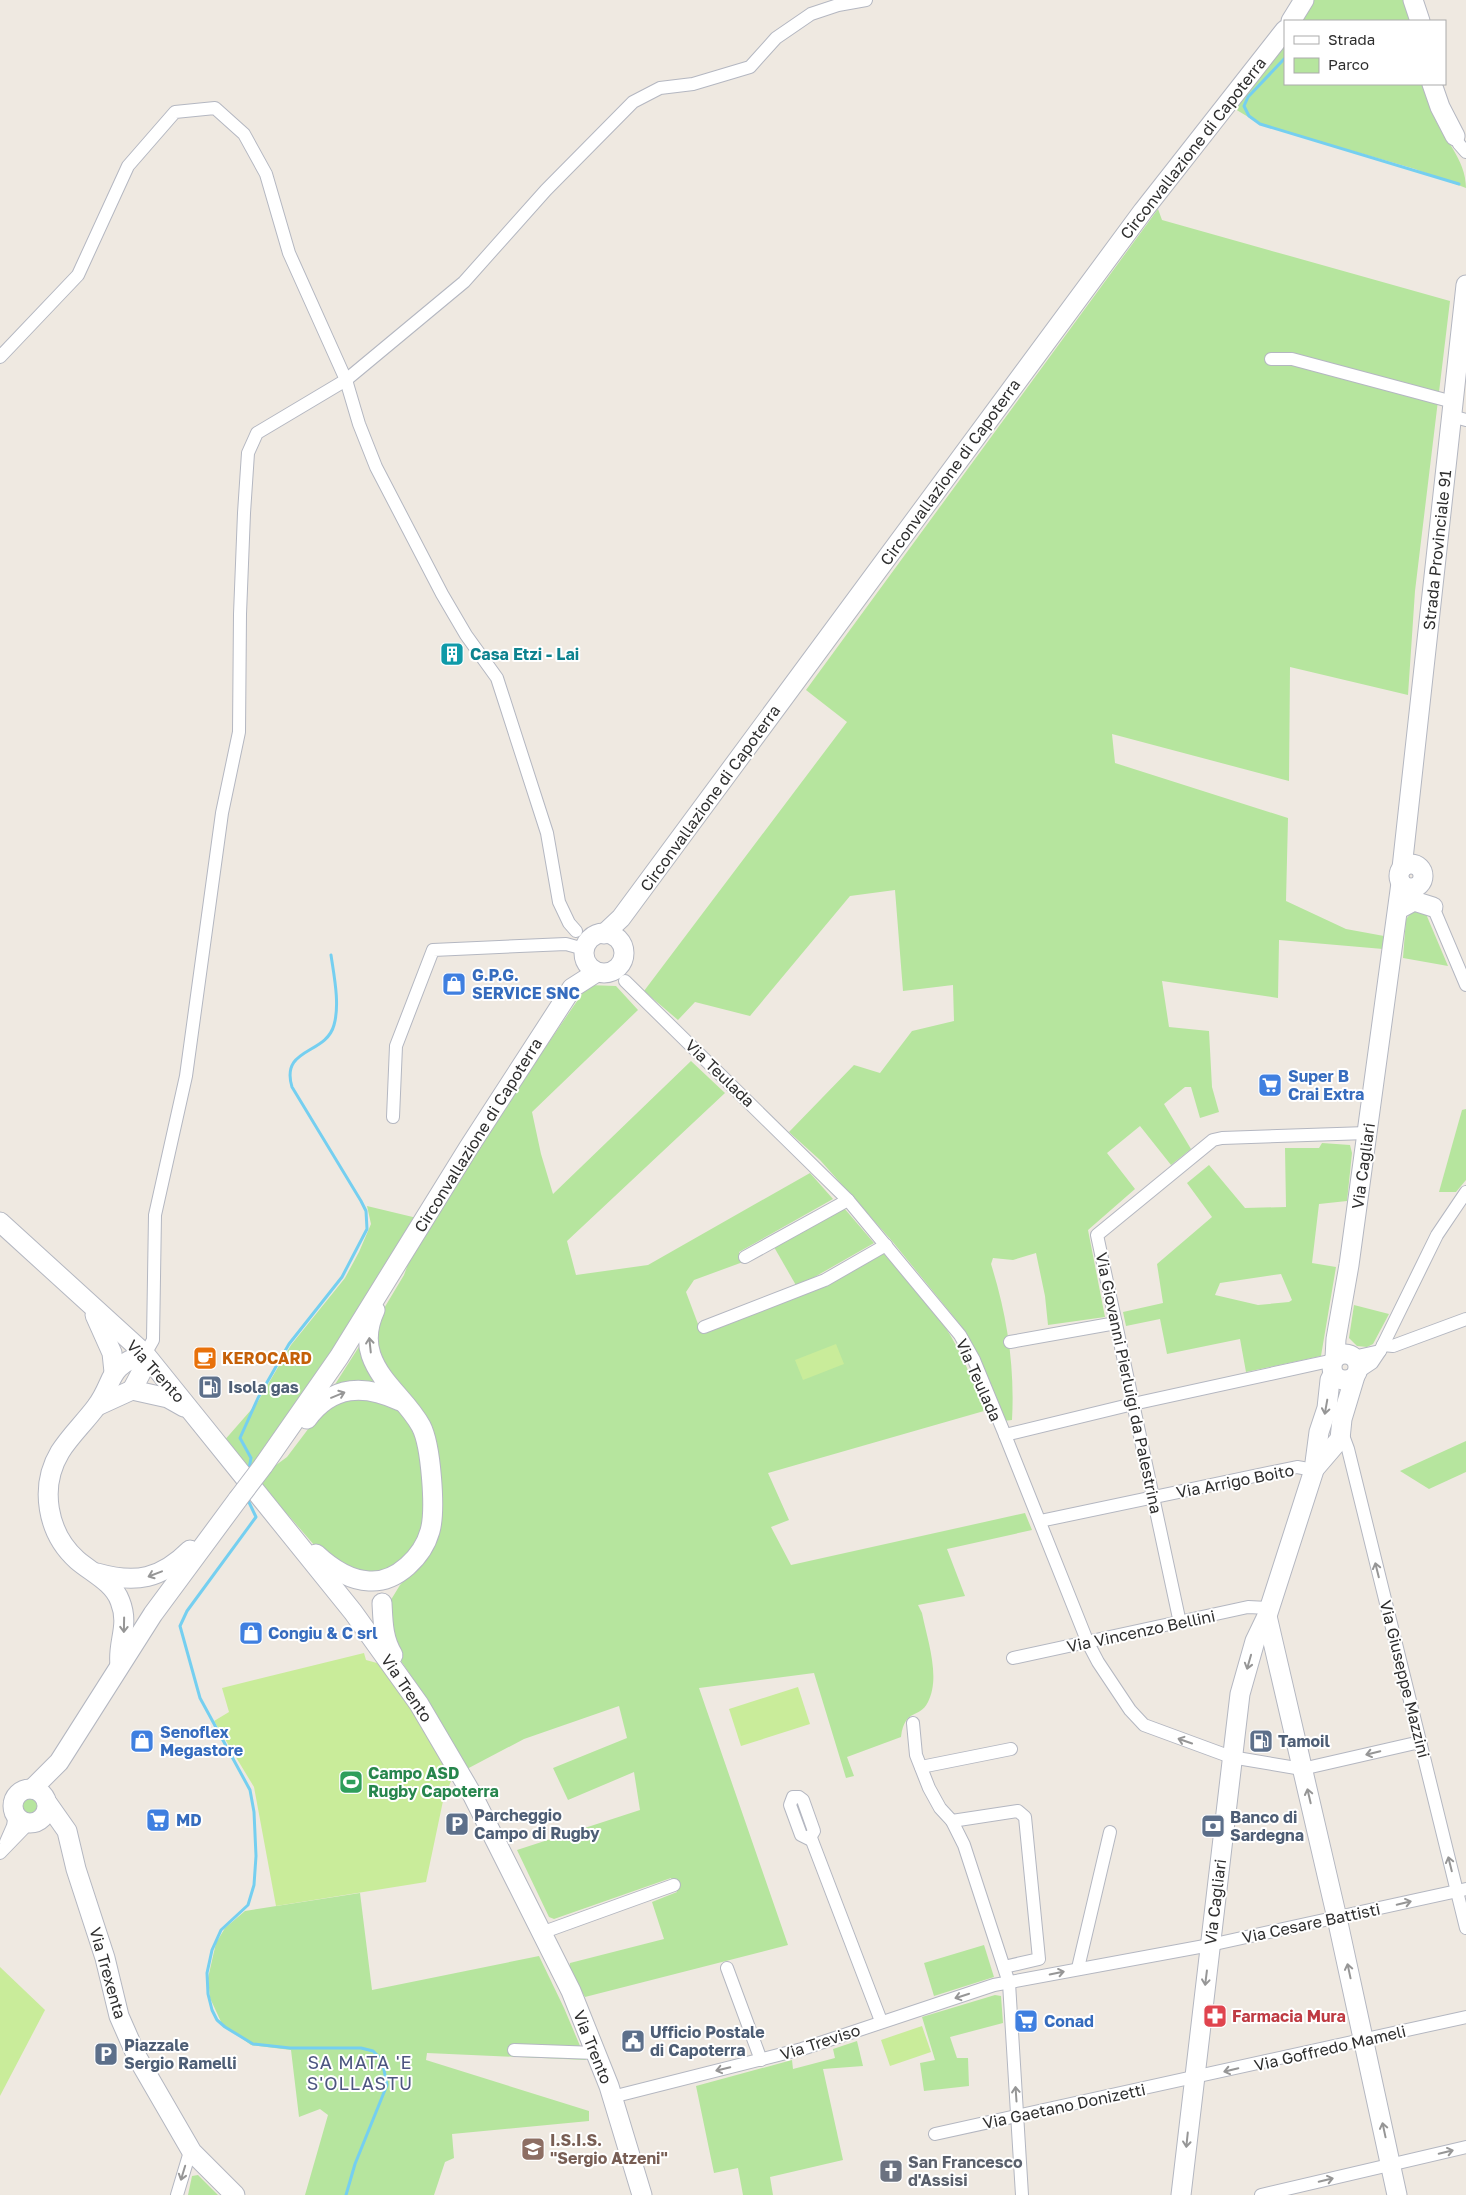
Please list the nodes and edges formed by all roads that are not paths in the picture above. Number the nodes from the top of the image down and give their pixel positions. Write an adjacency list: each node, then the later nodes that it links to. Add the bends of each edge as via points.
1 (866, 0): 13 (street, via 811,14 776,38 750,68 702,82 660,88 633,102 546,190 464,282)
2 (1304, 0): 4 (street)
3 (1413, 0): 5 (street)
4 (1292, 20)
5 (1420, 20)
6 (1284, 31): 18 (street, Circonvallazione di Capoterra, via 1143,211 621,918 608,927)
7 (1432, 85): 8 (street, via 1440,107)
8 (1460, 137): 9 (street, via 1459,144)
9 (1466, 152)
10 (1466, 285): 14 (street, Strada Provinciale 91)
11 (0, 357): 13 (street, Via Teulada, via 78,276 128,166 158,130 175,112 215,108 244,134 266,174 290,253)
12 (1271, 360): 14 (street, via 1292,358)
13 (346, 380): 18 (street, Via Teulada, via 376,467 442,594 497,678 547,833 559,902 569,923); 33 (street, via 257,433 248,453 240,614 239,732 222,814 186,1076 155,1215 153,1340)
14 (1456, 413): 15 (street, Strada Provinciale 91, via 1410,814)
15 (1412, 878): 16 (street, Strada Provinciale 91); 17 (street, Via Cagliari)
16 (1433, 907): 17 (street, via 1414,901); 19 (street)
17 (1399, 911): 21 (street, Via Cagliari)
18 (600, 953): 20 (street, via 566,944 433,950 396,1046); 23 (street, Via Teulada); 27 (street, Circonvallazione di Capoterra, via 574,978 572,988)
19 (1466, 985)
20 (393, 1117)
21 (1367, 1133): 30 (street, Via Giovanni Pierluigi da Palestrina, via 1222,1138 1208,1142 1099,1232); 34 (street, Via Cagliari, via 1339,1327)
22 (1466, 1192): 34 (street)
23 (848, 1200): 25 (street, Via Teulada); 26 (street)
24 (0, 1222): 28 (street, Via Trento)
25 (886, 1245): 31 (street, via 825,1280); 42 (street, Via Teulada, via 960,1335 974,1360)
26 (745, 1257)
27 (398, 1264): 37 (street, one-way to 27, via 377,1368 370,1352 369,1335 371,1319 392,1282); 44 (street, Circonvallazione di Capoterra)
28 (87, 1301): 33 (street, Via Trento); 35 (street, via 107,1337)
29 (1466, 1319): 34 (street)
30 (1116, 1323): 32 (street); 38 (street, Via Giovanni Pierluigi da Palestrina)
31 (704, 1327)
32 (1010, 1342)
33 (144, 1354): 35 (street, via 126,1360); 36 (street, via 143,1369); 40 (street, Via Trento)
34 (1353, 1362): 38 (street, via 1313,1365); 41 (street, Via Cagliari); 43 (street, Via Cagliari, one-way to 43, via 1330,1380)
35 (114, 1372): 39 (street)
36 (132, 1390): 39 (street); 40 (street, via 168,1398)
37 (402, 1402): 44 (street, one-way to 37, via 291,1440 317,1406 349,1390 384,1393); 50 (street, via 412,1412 427,1443 432,1518 425,1543)
38 (1133, 1404): 42 (street); 46 (street, Via Giovanni Pierluigi da Palestrina)
39 (97, 1406): 51 (street, via 60,1452 48,1488 48,1507 54,1526 76,1559)
40 (191, 1411): 48 (street, Via Trento)
41 (1341, 1430): 43 (street, Via Cagliari, via 1340,1439); 62 (street, Via Giuseppe Mazzini, one-way to 41)
42 (1005, 1435): 47 (street, Via Teulada)
43 (1325, 1444): 45 (street, Via Cagliari)
44 (276, 1449): 49 (street, Circonvallazione di Capoterra, bridge)
45 (1314, 1470): 46 (street, Via Arrigo Boito, via 1297,1467); 55 (street, Via Cagliari)
46 (1154, 1498): 47 (street, Via Arrigo Boito); 56 (street, Via Giovanni Pierluigi da Palestrina)
47 (1040, 1521): 57 (street, Via Teulada)
48 (289, 1535): 52 (street, via 345,1575); 54 (street, Via Trento)
49 (209, 1538): 51 (street, one-way to 51, via 199,1541 177,1563 138,1580); 59 (street)
50 (404, 1569): 52 (street); 53 (street)
51 (92, 1571): 59 (street, one-way to 59, via 112,1586 120,1600 125,1618)
52 (372, 1582): 54 (street, via 361,1591)
53 (382, 1603): 54 (street); 60 (street, via 387,1646 407,1675)
54 (353, 1612): 60 (street, Via Trento)
55 (1267, 1612): 56 (street, Via Vincenzo Bellini, via 1248,1608); 64 (street, Via Cagliari, one-way to 64, via 1240,1694); 66 (street)
56 (1180, 1623): 57 (street, Via Vincenzo Bellini)
57 (1088, 1642): 58 (street, Via Vincenzo Bellini); 64 (street, Via Teulada, one-way to 57, via 1144,1725 1130,1710)
58 (1013, 1658)
59 (120, 1665): 67 (street, via 59,1762)
60 (408, 1687): 78 (street, Via Trento, via 473,1796)
61 (913, 1723): 65 (street, via 916,1756)
62 (1420, 1742): 66 (street, one-way to 66); 75 (street, Via Giuseppe Mazzini, one-way to 62)
63 (1011, 1748): 65 (street)
64 (1231, 1757): 66 (street, Via Teulada); 79 (street, Via Cagliari)
65 (921, 1767): 69 (street, via 928,1788)
66 (1302, 1769): 76 (street, one-way to 66)
67 (42, 1797): 68 (street, via 46,1815); 68 (street, via 23,1790 15,1798 13,1804); 73 (street, via 66,1828)
68 (27, 1820): 72 (street, via 13,1826); 73 (street, via 60,1834)
69 (952, 1822): 81 (street, via 964,1845); 81 (street, via 1018,1811 1025,1817 1038,1959)
70 (1110, 1832): 82 (street)
71 (811, 1838): 85 (street, Via Treviso)
72 (2, 1851)
73 (71, 1853): 95 (street, Via Trexenta, via 105,1958 119,2016 156,2091)
74 (674, 1885): 78 (street)
75 (1461, 1890): 76 (street, Via Cesare Battisti, one-way to 75); 77 (street, Via Giuseppe Mazzini)
76 (1337, 1918): 79 (street, Via Cesare Battisti); 86 (street, one-way to 76)
77 (1466, 1928)
78 (541, 1933): 88 (street, Via Trento, via 571,1992)
79 (1210, 1945): 82 (street, Via Cesare Battisti); 90 (street, Via Cagliari, one-way to 90)
80 (727, 1968): 89 (street)
81 (1004, 1968): 83 (street)
82 (1078, 1968): 83 (street, Via Cesare Battisti, one-way to 82)
83 (1009, 1983): 85 (street, Via Treviso, one-way to 85); 92 (street, one-way to 83)
84 (1466, 2017): 86 (street, Via Goffredo Mameli)
85 (882, 2021): 89 (street, Via Treviso)
86 (1364, 2040): 90 (street, Via Goffredo Mameli, one-way to 90); 96 (street, one-way to 86)
87 (514, 2050): 88 (street)
88 (596, 2053): 91 (street, Via Trento)
89 (761, 2060): 91 (street, Via Treviso, one-way to 91)
90 (1194, 2078): 92 (street, Via Gaetano Donizetti); 102 (street, Via Cagliari, one-way to 102)
91 (612, 2097): 100 (street, Via Trento)
92 (1018, 2116): 93 (street, Via Gaetano Donizetti); 101 (street)
93 (935, 2134)
94 (1466, 2147): 96 (street, one-way to 94)
95 (192, 2152): 98 (street, one-way to 98); 99 (street, Via Trexenta)
96 (1391, 2165): 97 (street, one-way to 96); 104 (street)
97 (1303, 2190): 103 (street)
98 (177, 2195)
99 (235, 2195)
100 (642, 2195)
101 (1022, 2195)
102 (1181, 2195)
103 (1261, 2195)
104 (1398, 2195)

